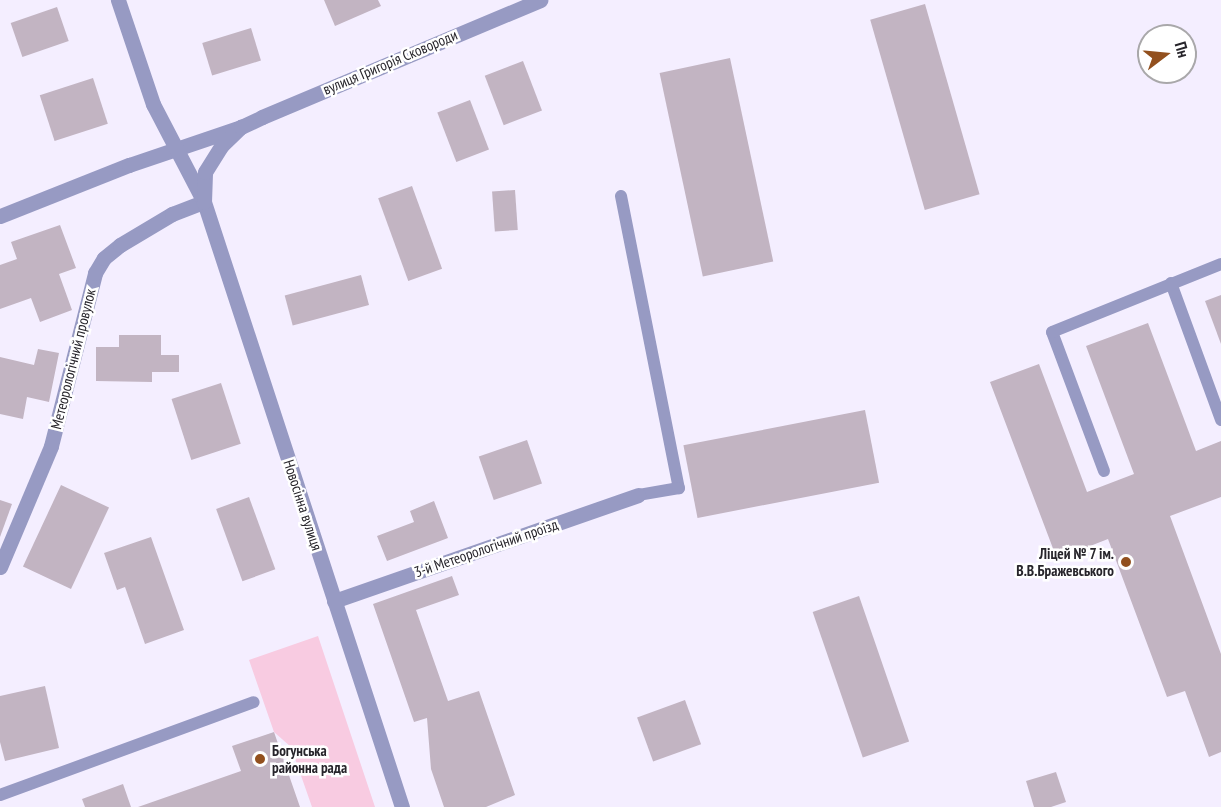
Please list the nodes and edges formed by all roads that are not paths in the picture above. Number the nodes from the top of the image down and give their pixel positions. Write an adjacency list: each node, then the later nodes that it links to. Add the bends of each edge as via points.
1 (118, 0): 4 (street, Новосінна вулиця, via 153,104)
2 (540, 0): 3 (street, вулиця Григорія Сковороди, via 311,95)
3 (242, 128): 4 (street, вулиця Григорія Сковороди); 5 (street, вулиця Григорія Сковороди, via 221,146)
4 (175, 150): 7 (street, Новосінна вулиця); 8 (street, вулиця Григорія Сковороди)
5 (205, 172): 7 (street, Новосінна вулиця)
6 (621, 196): 13 (lane, via 679,488)
7 (204, 202): 14 (street, Метеорологічний провулок, via 172,214 120,245 104,258 95,273 51,446); 15 (street, Новосінна вулиця)
8 (0, 216)
9 (1221, 264): 10 (lane)
10 (1171, 284): 11 (lane); 12 (lane, via 1052,332)
11 (1221, 420)
12 (1104, 471)
13 (638, 495): 15 (street, 3-й Метеорологічний проїзд)
14 (0, 567)
15 (334, 601): 18 (street, Новосінна вулиця)
16 (254, 702): 17 (lane)
17 (0, 795)
18 (402, 807)

